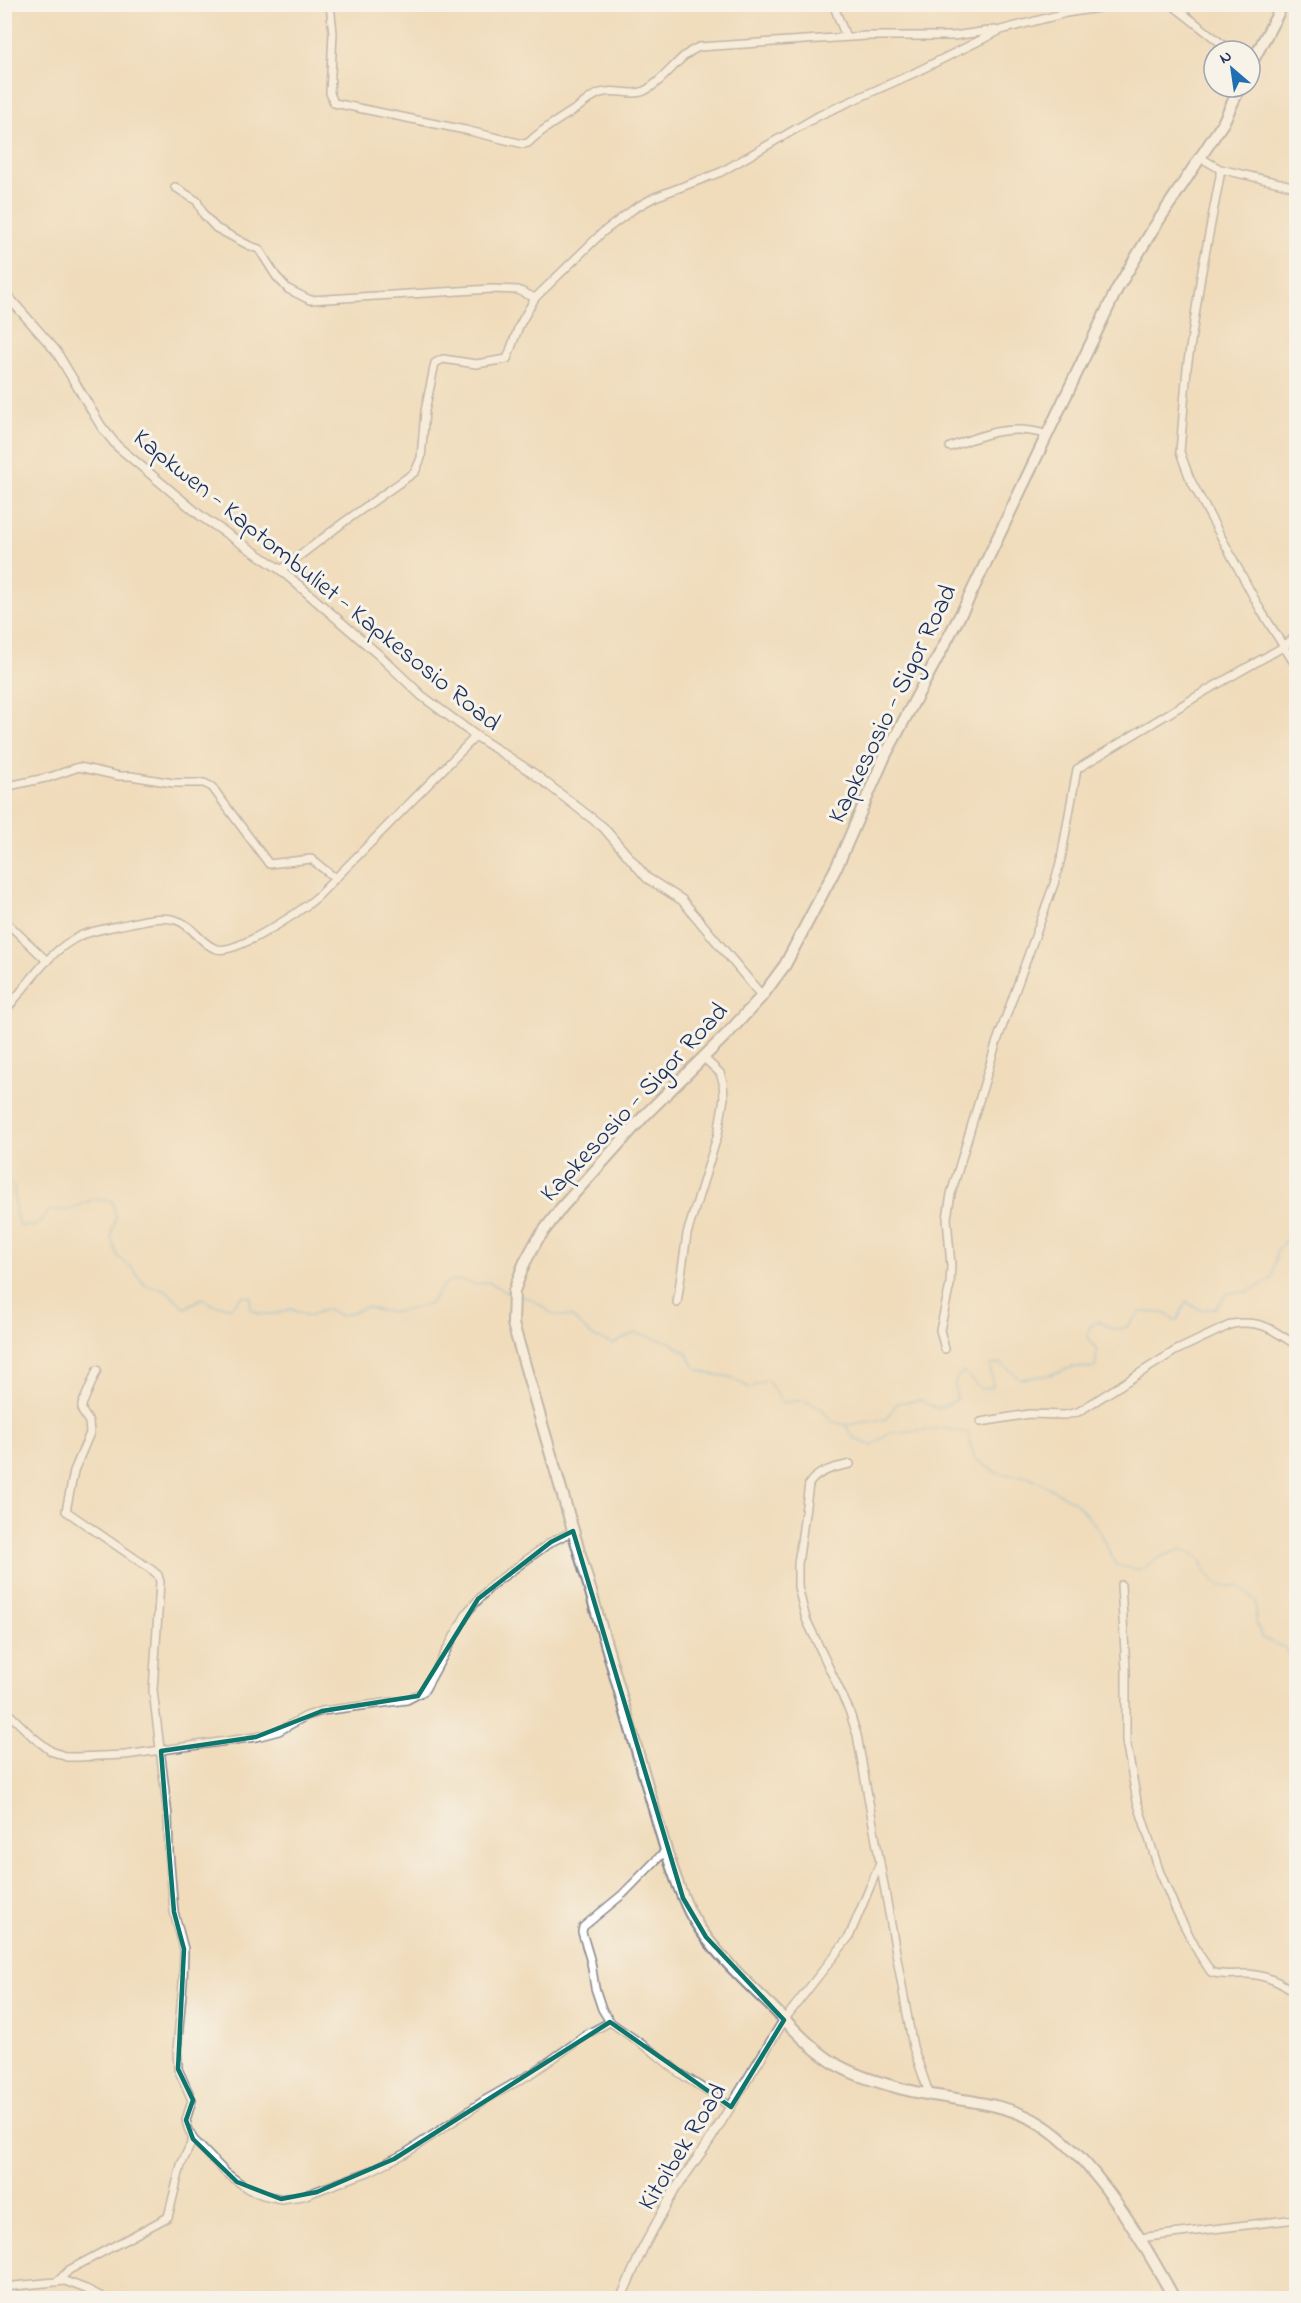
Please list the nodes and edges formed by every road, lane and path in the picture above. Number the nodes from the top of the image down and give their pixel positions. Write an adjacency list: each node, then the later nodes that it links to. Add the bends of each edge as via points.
1 (330, 4): 8 (street, via 330,93 334,103 521,144 528,143 553,121 595,95 646,90 699,47)
2 (833, 4): 8 (street)
3 (1124, 4): 6 (street)
4 (1171, 4): 9 (street)
5 (1283, 4): 10 (main road)
6 (1095, 6): 7 (street)
7 (1001, 30): 8 (street, via 953,36); 17 (street, via 820,115 721,172 635,208 603,232)
8 (846, 37)
9 (1216, 39)
10 (1262, 42)
11 (1234, 99): 12 (main road, Kapkesosio - Sigor Road)
12 (1201, 158): 13 (street); 18 (main road, Kapkesosio - Sigor Road, via 1117,289)
13 (1220, 169): 15 (street); 22 (street, via 1187,369 1180,452 1190,479)
14 (175, 186): 17 (street, via 197,201 216,228 259,249 288,289 310,300 492,289 518,290)
15 (1296, 187)
16 (4, 292): 20 (street, Kapkwen - Kaptombuliet - Kapkesosio Road, via 56,351 117,446 202,517)
17 (535, 298): 20 (street, via 507,359 476,364 443,359 435,363 421,458 415,472)
18 (1046, 434): 19 (street, via 1011,429); 29 (main road, Kapkesosio - Sigor Road, via 975,585 885,756 822,898 785,965)
19 (950, 447)
20 (281, 570): 24 (street, Kapkwen - Kaptombuliet - Kapkesosio Road, via 422,696)
21 (1296, 636): 22 (street)
22 (1283, 647): 23 (street); 34 (street, via 1077,769 1054,884 996,1044 951,1194 947,1218 950,1285 940,1330)
23 (1296, 666)
24 (476, 736): 26 (street); 29 (street, Kapkwen - Kaptombuliet - Kapkesosio Road, via 533,773 603,828 647,878 682,900)
25 (4, 787): 26 (street, via 79,767 173,783 204,783 212,787 269,864 311,859)
26 (335, 878): 28 (street, via 294,915 227,948 214,948 182,922 164,918 83,935)
27 (4, 920): 28 (street)
28 (46, 961): 30 (street)
29 (762, 996): 31 (main road, Kapkesosio - Sigor Road)
30 (4, 1012)
31 (704, 1058): 32 (street, via 720,1072 724,1098 718,1134 687,1234); 38 (main road, Kapkesosio - Sigor Road, via 645,1115 562,1207 524,1263 513,1295 513,1324)
32 (677, 1303)
33 (1296, 1347): 36 (street, via 1267,1326 1233,1324 1174,1351 1078,1412 1029,1414)
34 (945, 1349)
35 (97, 1370): 41 (street, via 82,1405 89,1422 89,1437 74,1471 66,1511 159,1578 153,1676)
36 (981, 1422)
37 (850, 1464): 43 (street, via 822,1473 809,1484 798,1587 806,1619 853,1721)
38 (573, 1531): 41 (street, via 551,1542 478,1599 429,1684 418,1696 322,1710 264,1736); 42 (main road)
39 (1121, 1585): 44 (street, via 1130,1769 1148,1839 1172,1900 1211,1972 1254,1975 1273,1980)
40 (4, 1709): 41 (street, via 41,1744 60,1755)
41 (161, 1751): 49 (street, via 174,1912 184,1949 177,2069 192,2100 186,2120)
42 (666, 1850): 45 (main road, via 683,1898 706,1937); 46 (street, via 582,1929 597,1998)
43 (880, 1863): 45 (street, via 849,1937); 47 (street, via 913,2047)
44 (1296, 1994)
45 (784, 2020): 47 (main road, via 841,2067); 48 (street, Kitoibek Road)
46 (610, 2022): 48 (street); 49 (street, via 406,2153 303,2196 281,2199 248,2189)
47 (930, 2096): 51 (main road, via 992,2105 1041,2124 1094,2173)
48 (731, 2107): 55 (street, Kitoibek Road, via 674,2191)
49 (193, 2139): 52 (street, via 181,2164 168,2217 69,2270)
50 (1296, 2219): 51 (street)
51 (1139, 2238): 56 (main road)
52 (58, 2281): 53 (street); 54 (street, via 73,2283)
53 (4, 2287)
54 (104, 2298)
55 (621, 2298)
56 (1174, 2298)

